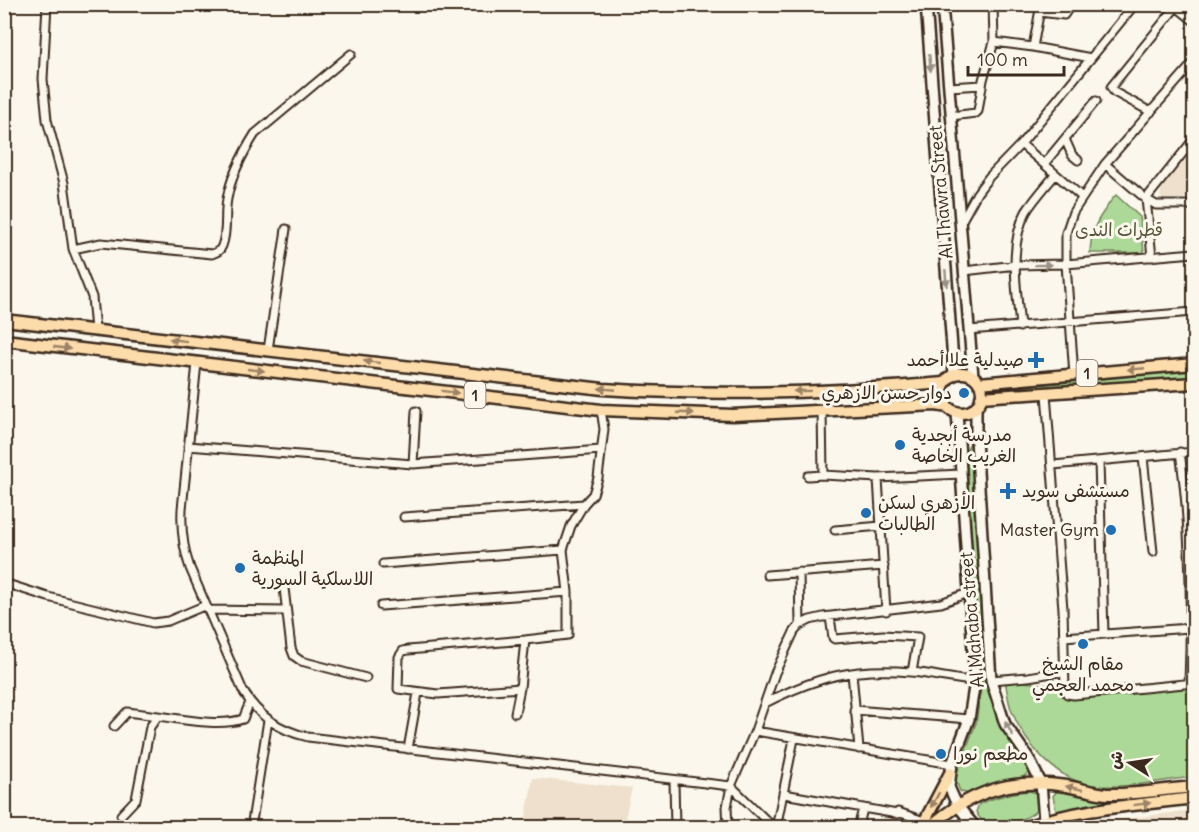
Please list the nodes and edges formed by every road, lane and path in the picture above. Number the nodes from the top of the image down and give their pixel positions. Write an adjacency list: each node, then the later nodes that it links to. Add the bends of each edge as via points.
1 (47, 4): 36 (street, via 44,79 48,120 64,183)
2 (926, 4): 19 (main road, Al Thawra Street, one-way to 19)
3 (942, 4): 16 (main road, Al Thawra Street)
4 (993, 4): 10 (street)
5 (1071, 4): 8 (street, via 1064,15)
6 (1135, 4): 13 (street)
7 (1174, 6): 9 (street); 20 (street, via 1111,87)
8 (1041, 8): 11 (street)
9 (1194, 21)
10 (994, 42): 11 (street); 15 (street)
11 (1033, 47): 13 (street)
12 (351, 54): 36 (street, via 255,134 230,186 224,240 218,252 101,243)
13 (1091, 58): 26 (street)
14 (1194, 62): 20 (street)
15 (982, 85): 16 (street); 21 (street, via 978,111)
16 (949, 87): 17 (main road, Al Thawra Street)
17 (950, 101): 19 (main road); 21 (main road, Al Thawra Street)
18 (1096, 101): 24 (street)
19 (934, 104): 23 (main road, Al Thawra Street)
20 (1151, 112): 29 (street)
21 (951, 116): 22 (main road, Al Thawra Street)
22 (952, 128): 23 (main road); 34 (main road, Al Thawra Street)
23 (936, 130): 52 (main road, Al Thawra Street, one-way to 52)
24 (1065, 139): 27 (street); 28 (street)
25 (1194, 139): 32 (street)
26 (1021, 144): 28 (street); 34 (street, via 977,193)
27 (1078, 160)
28 (1044, 164): 30 (street)
29 (1105, 164): 31 (street); 32 (street)
30 (1055, 175): 31 (street); 40 (street, via 1026,212 1018,233)
31 (1082, 197): 39 (street, via 1066,233)
32 (1146, 199): 33 (street, via 1156,205); 38 (street)
33 (1194, 205)
34 (960, 224): 41 (main road, Al Thawra Street)
35 (285, 230): 49 (street)
36 (74, 249): 46 (street, via 92,297)
37 (1194, 253): 38 (street)
38 (1152, 257): 39 (street)
39 (1066, 264): 40 (street, one-way to 39); 44 (street)
40 (1016, 265): 41 (street); 45 (street)
41 (964, 271): 47 (main road, Al Thawra Street)
42 (1194, 312): 44 (street)
43 (7, 321): 46 (main road, 1); 48 (main road, via 9,332)
44 (1071, 322): 45 (street); 53 (street)
45 (1020, 327): 47 (street)
46 (95, 330): 49 (main road, 1, one-way to 46)
47 (969, 330): 54 (main road, Al Thawra Street)
48 (5, 340): 50 (main road, 1, one-way to 50)
49 (268, 350): 58 (main road, 1, one-way to 49)
50 (198, 363): 63 (main road, 1, one-way to 63); 69 (street)
51 (1194, 364): 53 (main road, 1, one-way to 53)
52 (954, 374): 54 (main road, via 967,373); 55 (main road)
53 (1074, 375): 54 (main road, 1)
54 (976, 380): 60 (main road)
55 (944, 383): 57 (main road, 1); 62 (main road, via 942,395)
56 (1194, 383): 59 (main road, 1)
57 (902, 387): 58 (main road, 1, one-way to 58); 61 (main road, via 909,395 907,401)
58 (663, 393): 66 (main road)
59 (1046, 394): 60 (main road, 1); 76 (street)
60 (978, 402): 62 (main road, via 968,411); 67 (main road, Al Mahaba street)
61 (877, 408): 62 (main road, 1, via 936,405); 64 (main road, 1)
62 (953, 409): 68 (main road, Al Mahaba street)
63 (601, 410): 66 (main road, 1); 70 (street)
64 (822, 410): 66 (main road, 1, one-way to 64, via 733,415); 78 (street)
65 (417, 411): 75 (street)
66 (662, 412)
67 (976, 439): 68 (main road); 108 (main road, Al Mahaba street)
68 (959, 440): 77 (main road, Al Mahaba street)
69 (188, 446): 75 (street); 97 (street, via 181,519 183,539)
70 (601, 450): 75 (street); 81 (street, via 593,494)
71 (1180, 452): 72 (street); 73 (street); 91 (street)
72 (1194, 452)
73 (1143, 457): 74 (street); 86 (street)
74 (1099, 461): 76 (street); 103 (street)
75 (413, 464)
76 (1053, 465): 104 (street)
77 (961, 474): 80 (street); 95 (main road, Al Mahaba street)
78 (823, 475): 79 (street); 80 (street)
79 (808, 476)
80 (878, 478): 83 (street)
81 (584, 504): 82 (street); 85 (street)
82 (404, 518)
83 (880, 526): 84 (street); 88 (street)
84 (835, 530)
85 (563, 550): 87 (street); 94 (street)
86 (1152, 552)
87 (383, 564)
88 (884, 566): 89 (street); 99 (street)
89 (799, 572): 90 (street); 101 (street)
90 (767, 575)
91 (1193, 581): 102 (street)
92 (4, 583): 97 (street, via 153,623)
93 (284, 588): 98 (street)
94 (568, 592): 96 (street); 105 (street, via 568,635)
95 (968, 594): 99 (street, via 941,603); 107 (main road, Al Mahaba street)
96 (381, 606)
97 (207, 607): 98 (street); 118 (street)
98 (286, 610): 112 (street, via 291,651 296,658)
99 (886, 610): 100 (street)
100 (830, 616): 101 (street); 111 (street, via 835,639 918,638)
101 (800, 625): 119 (street, via 775,673)
102 (1190, 628): 103 (street); 106 (street)
103 (1104, 634): 104 (street)
104 (1063, 637): 109 (street)
105 (525, 640): 116 (street); 117 (street, via 404,651 399,657 398,689)
106 (1192, 644): 115 (street)
107 (975, 668): 108 (main road); 114 (main road, Al Mahaba street)
108 (990, 668): 113 (main road, Al Mahaba street)
109 (1065, 671): 113 (street); 115 (street, via 1065,689 1067,694 1074,695)
110 (852, 672): 111 (street); 119 (street, via 813,681); 120 (street)
111 (912, 672): 114 (street)
112 (366, 678)
113 (992, 680): 132 (main road, Al Mahaba street, one-way to 113, via 1005,724)
114 (975, 681): 123 (main road, Al Mahaba street)
115 (1192, 683)
116 (520, 688): 117 (street); 121 (street)
117 (418, 693): 128 (street)
118 (250, 702): 122 (street, via 243,719 237,722); 124 (street)
119 (765, 703): 126 (street)
120 (854, 710): 123 (street); 129 (street)
121 (515, 713)
122 (158, 716): 125 (street, via 127,712); 139 (street, via 150,728 136,799)
123 (969, 719): 130 (main road, Al Mahaba street)
124 (268, 720): 128 (street, via 286,731 308,737); 142 (street)
125 (114, 726)
126 (755, 731): 127 (street); 133 (street)
127 (794, 739): 129 (street); 135 (street)
128 (408, 749): 131 (street)
129 (859, 749): 130 (street)
130 (951, 769): 137 (main road, via 950,787); 141 (main road, one-way to 141)
131 (674, 780): 133 (street); 143 (street)
132 (1041, 783): 134 (main road, one-way to 132, via 1106,794); 137 (main road, via 996,788); 140 (main road, Al Mahaba street)
133 (730, 786): 144 (street); 145 (street)
134 (1194, 787)
135 (784, 794): 138 (street); 145 (street)
136 (1194, 798): 140 (main road, one-way to 136)
137 (957, 805): 141 (main road); 147 (main road)
138 (863, 808): 141 (street, via 898,812); 146 (street)
139 (121, 815)
140 (1044, 820): 148 (main road)
141 (925, 825)
142 (251, 828)
143 (675, 828)
144 (728, 828)
145 (775, 828)
146 (858, 828)
147 (976, 828)
148 (1023, 828)

